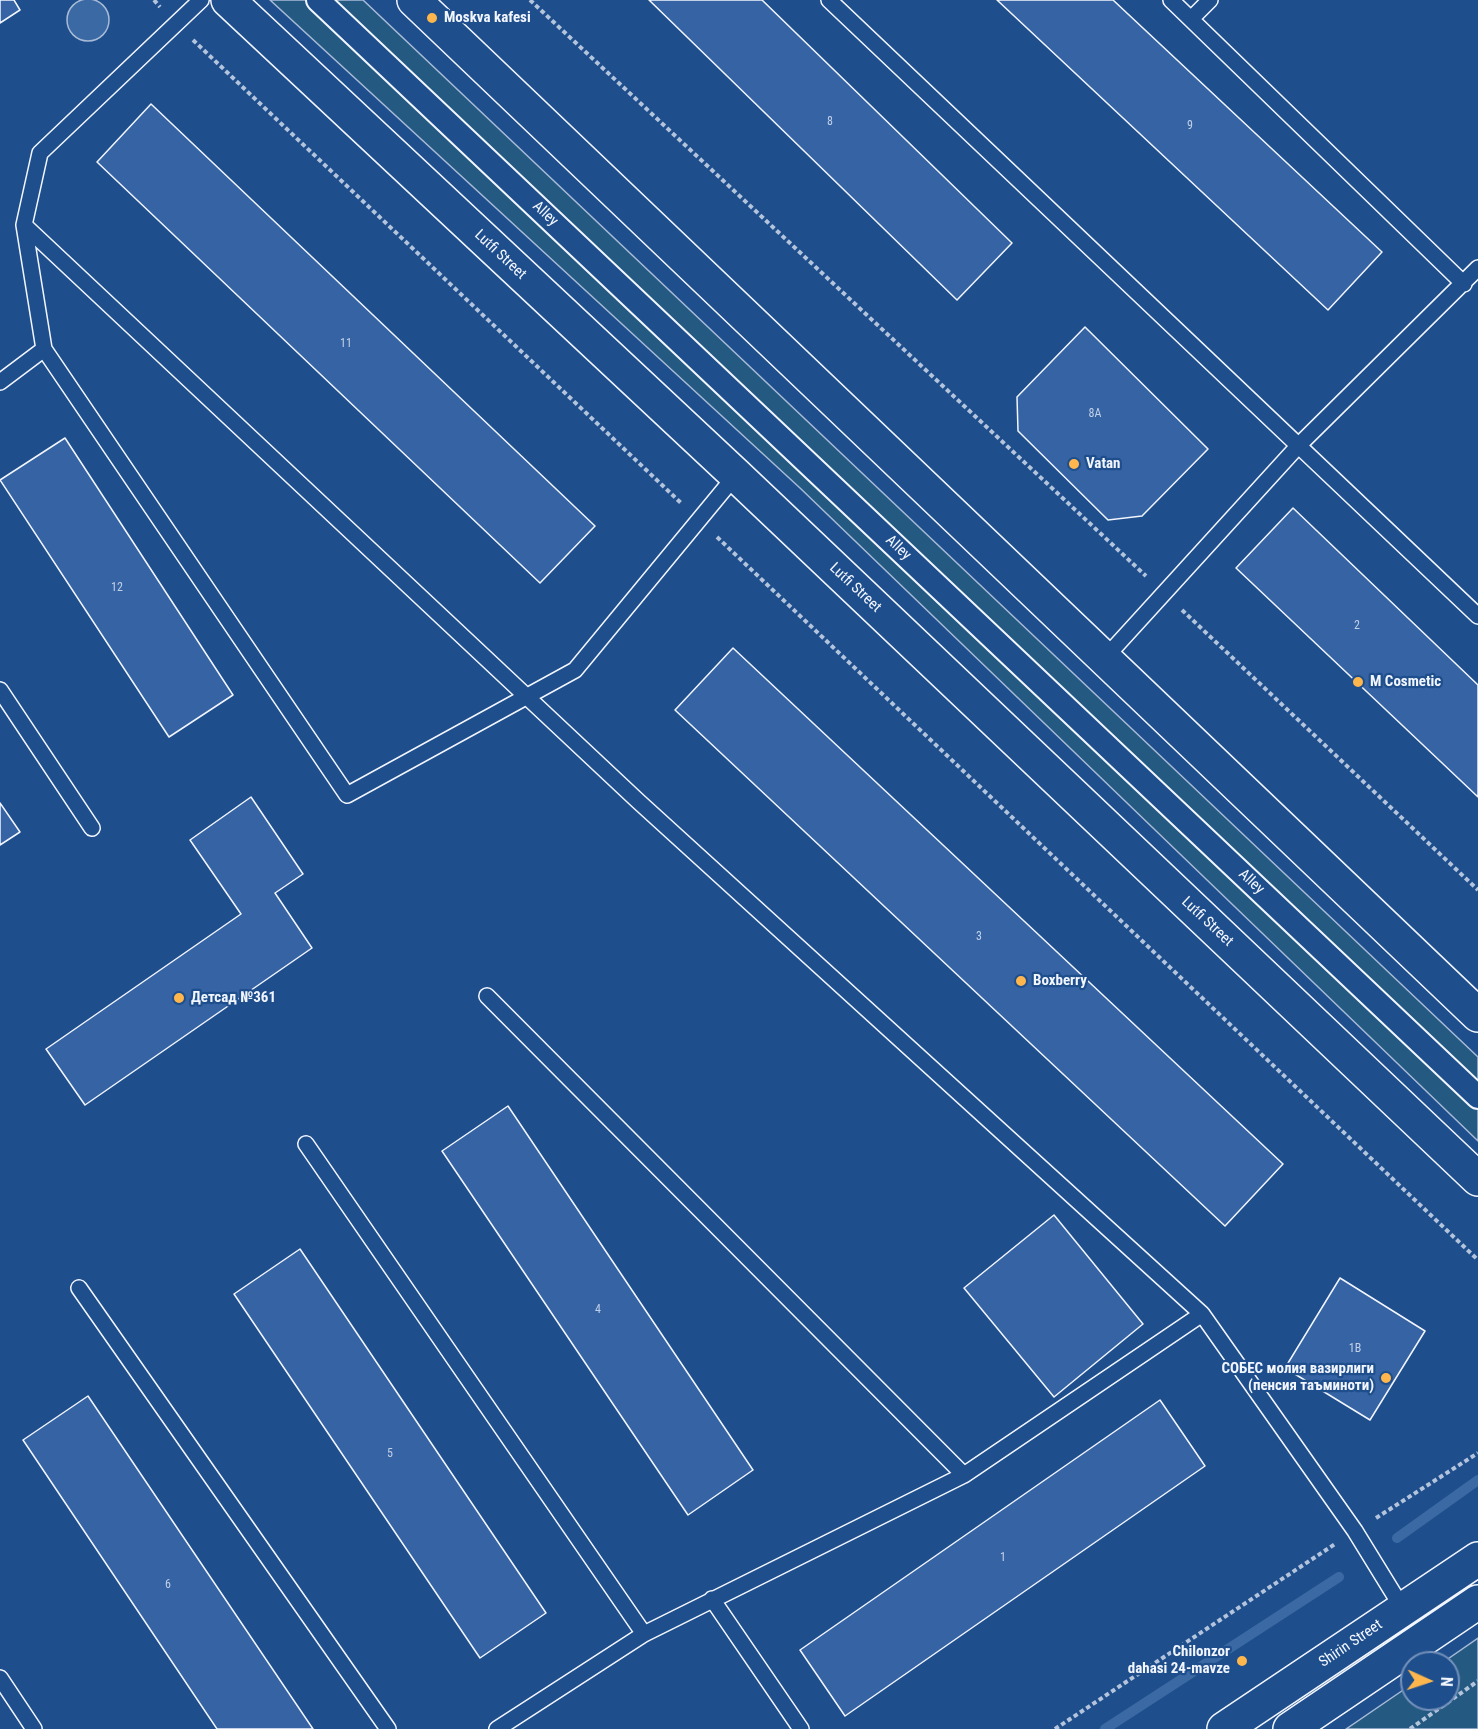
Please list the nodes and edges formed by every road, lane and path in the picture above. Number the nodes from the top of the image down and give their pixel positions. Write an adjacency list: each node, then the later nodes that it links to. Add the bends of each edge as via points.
1 (154, 0): 11 (path)
2 (201, 0): 11 (lane)
3 (228, 0): 18 (main road, Lutfi Street)
4 (318, 0): 29 (street, Alley)
5 (414, 0): 22 (main road)
6 (530, 0): 20 (path)
7 (829, 0): 17 (lane)
8 (1171, 0): 10 (lane)
9 (1210, 0): 10 (lane)
10 (1191, 19): 14 (lane)
11 (177, 24): 12 (lane, via 40,153); 19 (path)
12 (24, 225): 15 (lane); 24 (lane)
13 (1478, 268): 14 (lane)
14 (1464, 284): 17 (lane)
15 (44, 349): 16 (lane); 24 (lane, via 347,795)
16 (0, 382)
17 (1299, 445): 20 (lane); 21 (lane)
18 (736, 475): 19 (lane); 31 (main road, Lutfi Street)
19 (699, 520): 24 (lane, via 574,670); 32 (path)
20 (1166, 594): 22 (lane); 26 (path)
21 (1478, 616)
22 (1104, 659): 28 (main road)
23 (0, 690): 25 (lane)
24 (527, 697): 34 (lane)
25 (92, 828)
26 (1478, 890)
27 (487, 996): 36 (lane)
28 (1478, 1015)
29 (1478, 1097)
30 (306, 1144): 42 (lane)
31 (1478, 1179)
32 (1478, 1260)
33 (79, 1288): 46 (lane)
34 (1202, 1314): 36 (lane); 37 (lane)
35 (1478, 1453): 37 (path)
36 (964, 1475): 39 (lane)
37 (1355, 1531): 41 (lane); 49 (path)
38 (1478, 1559): 41 (main road, Shirin Street)
39 (712, 1599): 42 (lane); 48 (lane)
40 (1478, 1602): 51 (main road)
41 (1403, 1609): 50 (main road, Shirin Street)
42 (644, 1634): 47 (lane)
43 (0, 1678): 45 (lane)
44 (1478, 1681): 52 (path)
45 (34, 1729)
46 (388, 1729)
47 (496, 1729)
48 (801, 1729)
49 (1055, 1729)
50 (1224, 1729)
51 (1290, 1729)
52 (1410, 1729)

